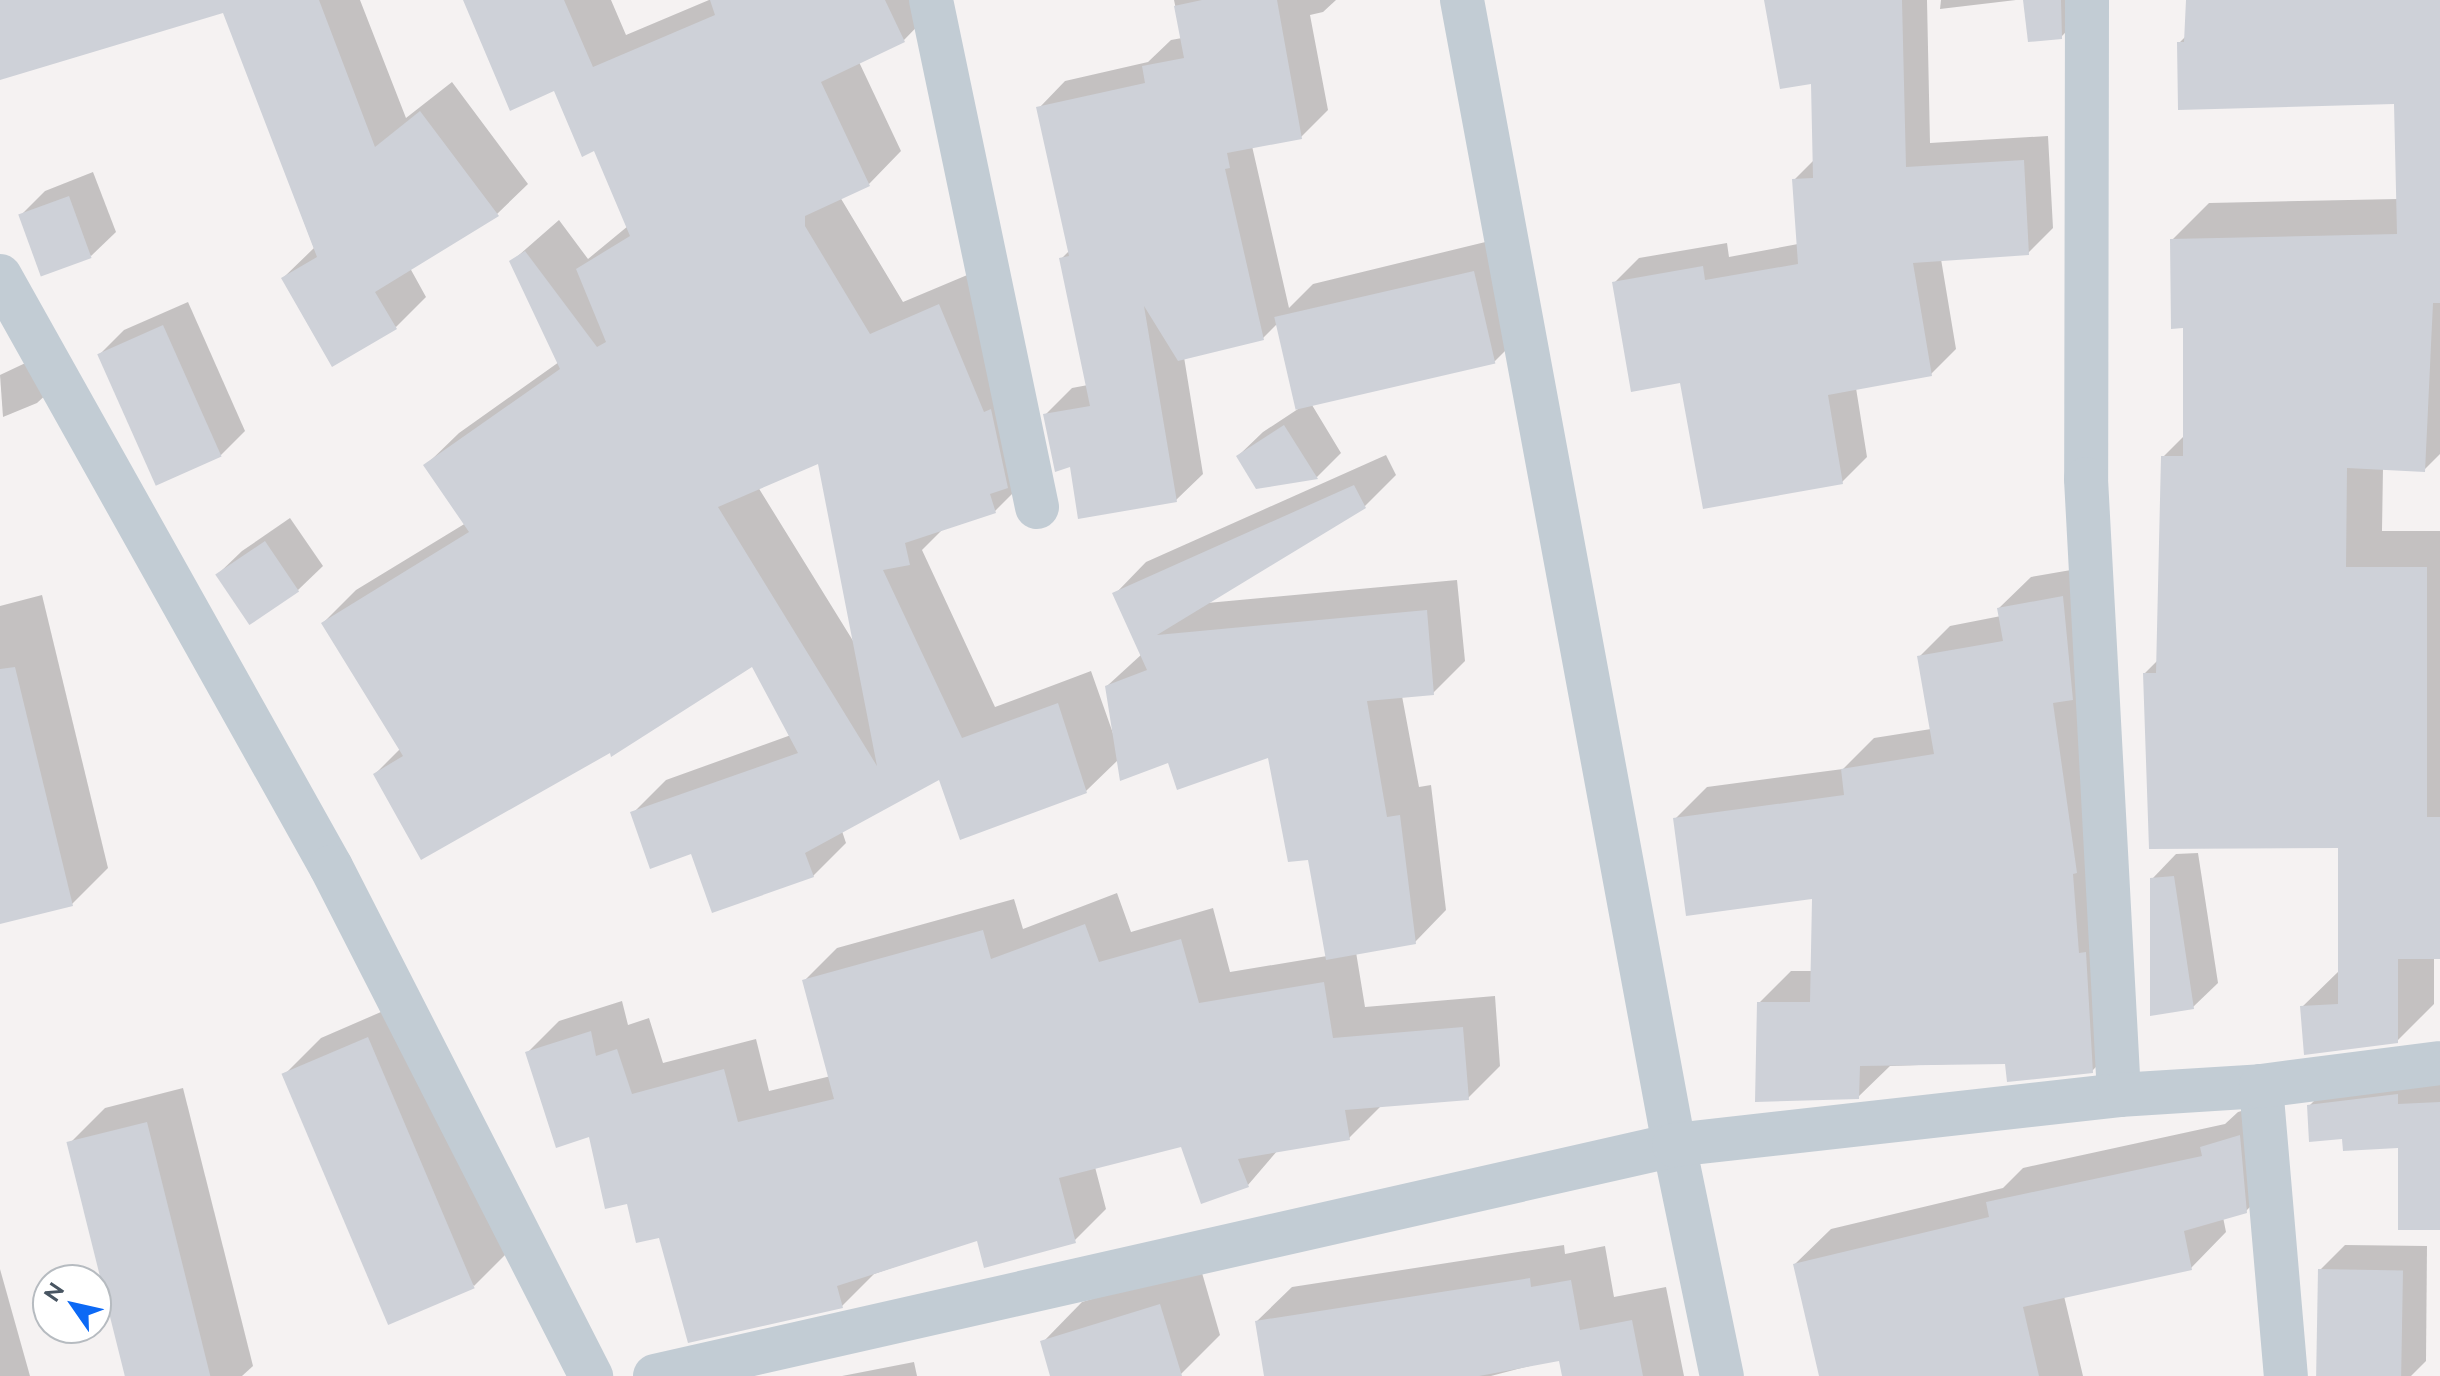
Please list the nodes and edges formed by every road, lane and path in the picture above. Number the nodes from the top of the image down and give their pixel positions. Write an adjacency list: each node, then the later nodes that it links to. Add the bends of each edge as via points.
1 (931, 0): 5 (street)
2 (1462, 0): 9 (street)
3 (2087, 0): 8 (street, via 2086,479)
4 (0, 276): 10 (street, via 331,867)
5 (1037, 507)
6 (2440, 1063): 7 (street)
7 (2261, 1086): 8 (street); 13 (street)
8 (2119, 1095): 9 (street)
9 (1674, 1145): 11 (street); 12 (street)
10 (591, 1376)
11 (655, 1376)
12 (1722, 1376)
13 (2286, 1376)

